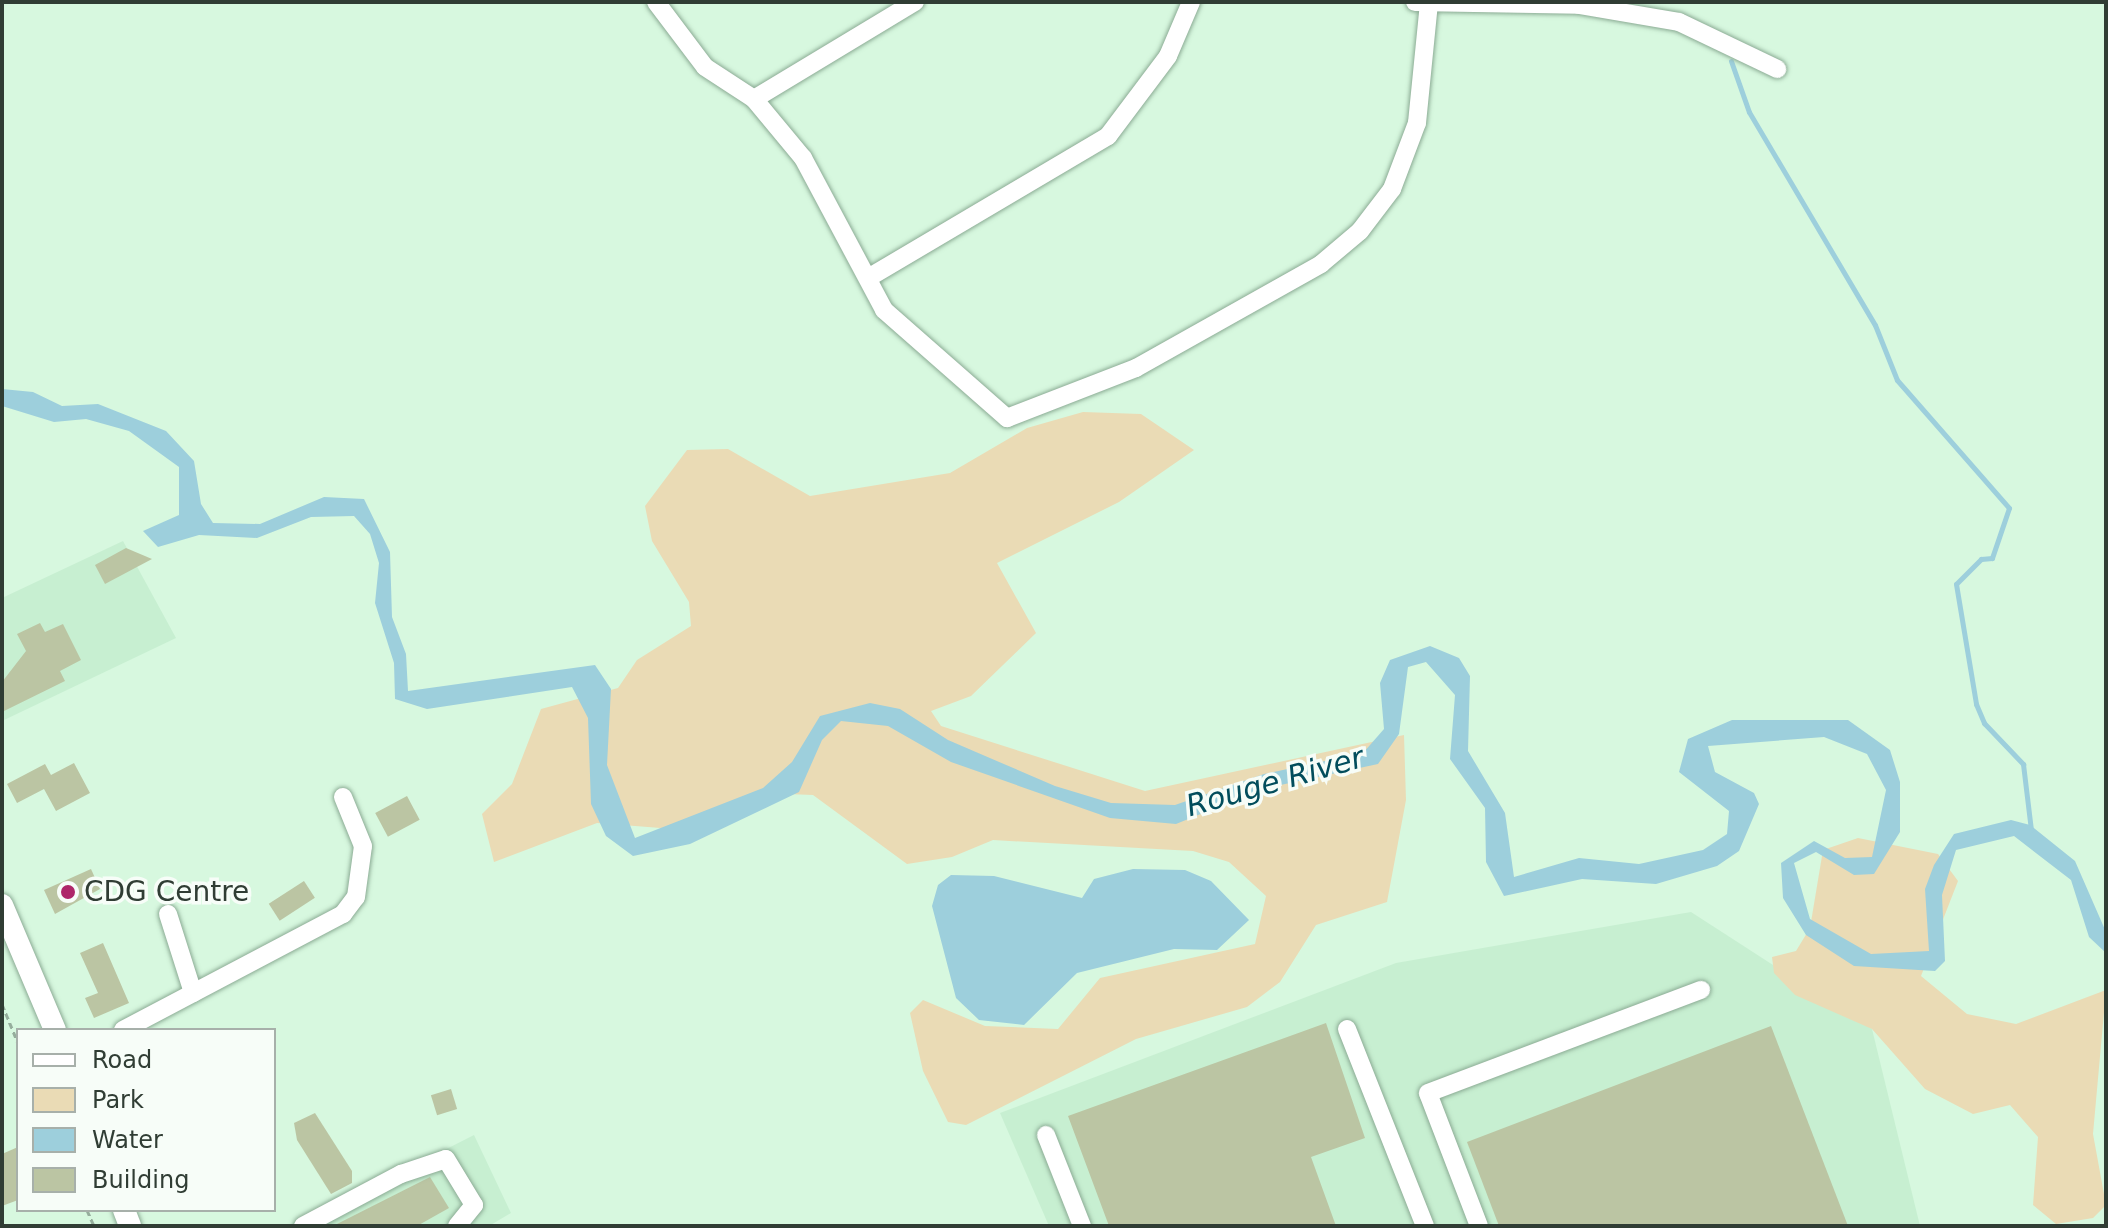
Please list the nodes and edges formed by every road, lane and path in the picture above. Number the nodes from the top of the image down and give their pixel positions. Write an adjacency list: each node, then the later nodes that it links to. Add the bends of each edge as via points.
1 (656, 2): 6 (street, via 705,67)
2 (915, 2): 6 (street)
3 (1191, 2): 7 (street, via 1168,56 1108,136)
4 (1424, 2): 5 (street, via 1579,5 1679,22); 7 (street, via 1417,123 1392,189 1360,231 1321,264 1136,368 1007,418 884,310)
5 (1777, 69)
6 (754, 99): 7 (street, via 803,158)
7 (868, 278)
8 (343, 797): 12 (street, via 363,846 349,905)
9 (2, 905): 14 (main road)
10 (168, 914): 12 (street)
11 (1701, 990): 23 (street, via 1428,1093)
12 (193, 993): 15 (street)
13 (2, 1004): 17 (path)
14 (54, 1028)
15 (127, 1028)
16 (1347, 1029): 22 (street)
17 (16, 1038)
18 (1046, 1135): 21 (street)
19 (303, 1226): 20 (street, via 446,1159 474,1205)
20 (457, 1226)
21 (1082, 1226)
22 (1425, 1226)
23 (1479, 1226)

